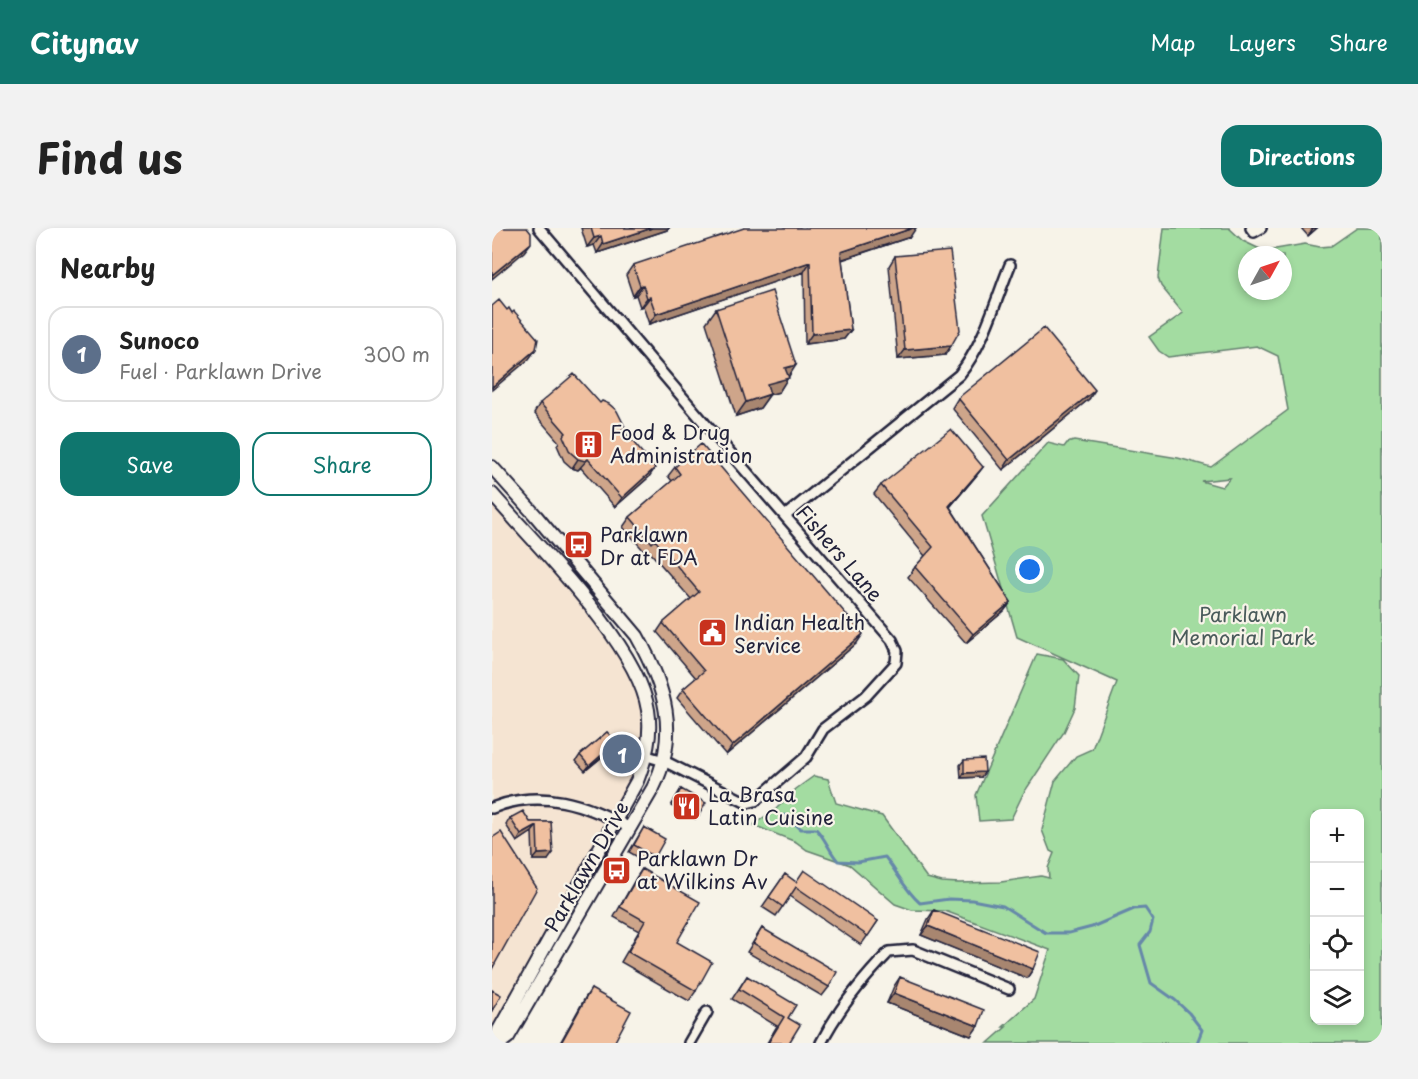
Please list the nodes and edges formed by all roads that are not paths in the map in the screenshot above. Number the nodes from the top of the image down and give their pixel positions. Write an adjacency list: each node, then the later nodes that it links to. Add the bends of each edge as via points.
1 (539, 228): 7 (street, Fishers Lane)
2 (1251, 228): 3 (street, via 1254,232)
3 (1261, 228)
4 (1010, 265): 7 (street, via 980,340 959,375)
5 (492, 466): 9 (main road, Parklawn Drive, via 637,636 660,683 666,708)
6 (492, 494): 8 (main road, Parklawn Drive, via 597,615 638,676 649,712)
7 (784, 516): 9 (street, Fishers Lane, via 892,640 897,651 896,663 866,696 823,729 806,757 755,801 747,803)
8 (647, 756): 9 (street, Fishers Lane); 11 (main road, Parklawn Drive, via 638,781)
9 (664, 761): 12 (main road, Parklawn Drive)
10 (492, 808): 11 (street, via 544,798 572,802)
11 (615, 820): 12 (street); 15 (main road, Parklawn Drive, via 499,1030)
12 (630, 828): 15 (main road, Parklawn Drive, via 508,1037)
13 (1009, 989): 17 (street, via 913,950 889,952 832,1020)
14 (706, 1012): 16 (street)
15 (498, 1043)
16 (688, 1043)
17 (821, 1043)

